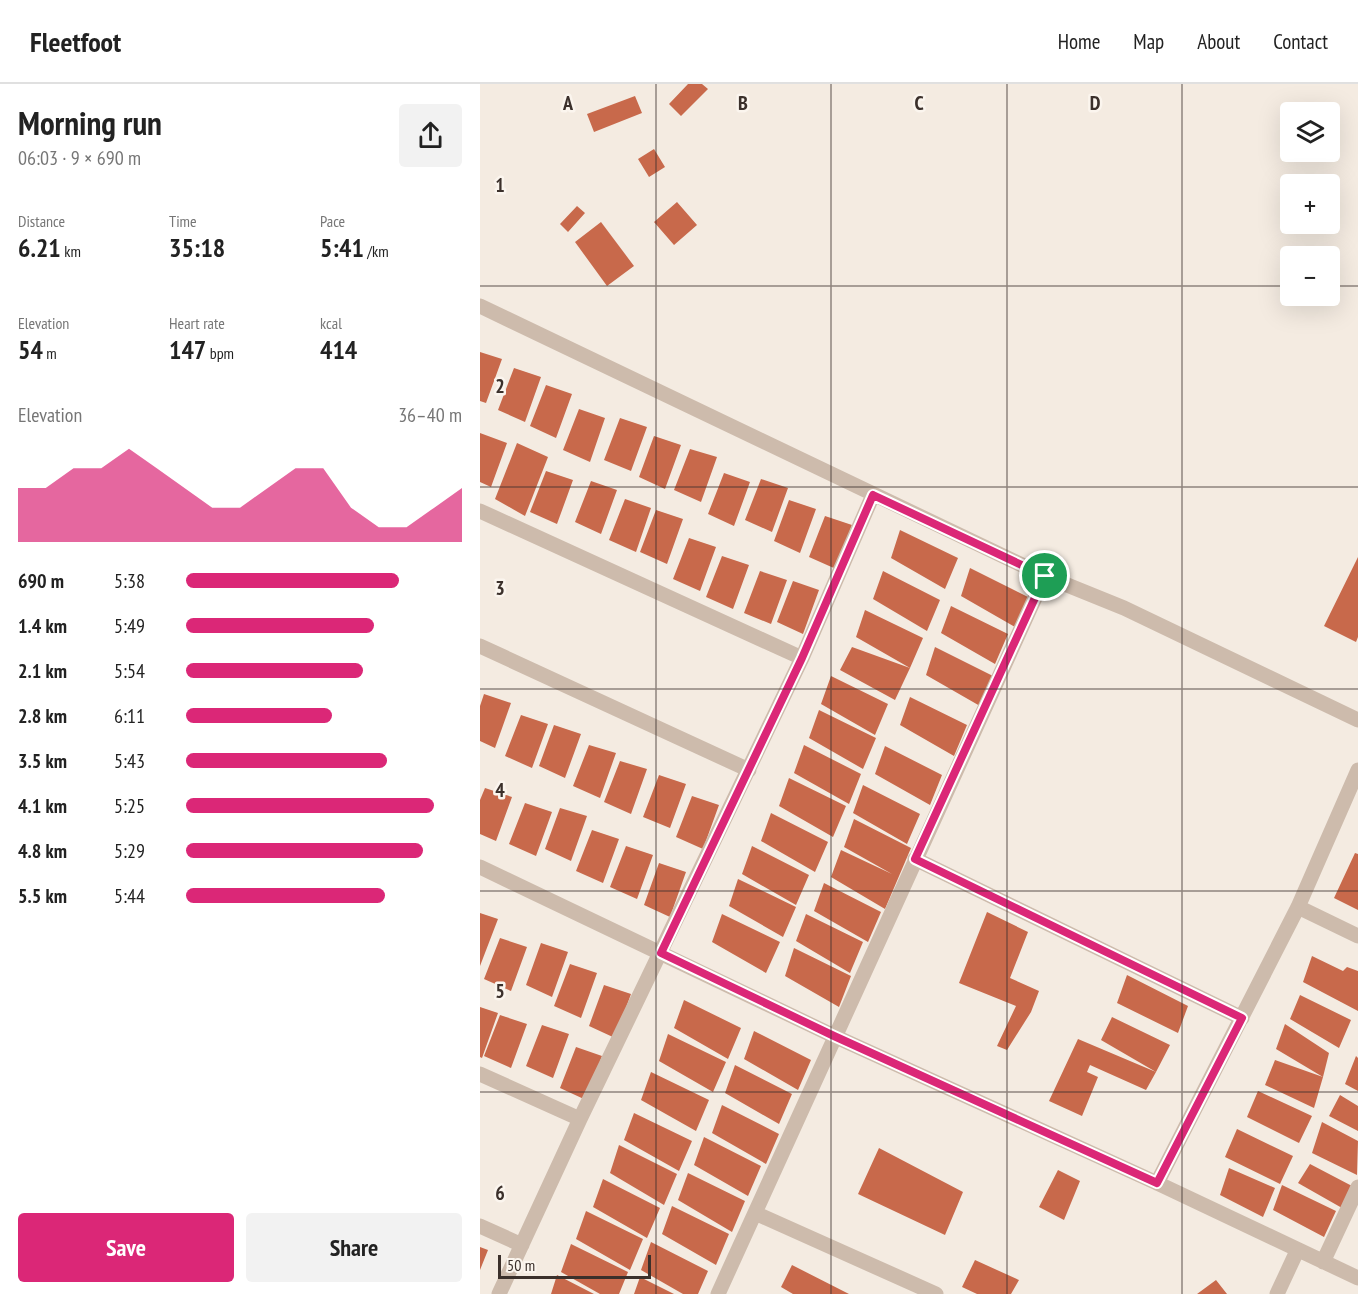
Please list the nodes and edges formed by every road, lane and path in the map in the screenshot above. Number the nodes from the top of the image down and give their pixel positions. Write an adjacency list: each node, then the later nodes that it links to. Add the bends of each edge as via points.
1 (480, 306): 2 (street)
2 (873, 495): 4 (street); 6 (street)
3 (480, 511): 6 (street)
4 (1045, 576): 7 (street, via 1133,613); 10 (street)
5 (480, 646): 8 (street)
6 (802, 658): 8 (street)
7 (1358, 720)
8 (749, 770): 14 (street)
9 (1358, 770): 12 (street)
10 (915, 859): 15 (street); 16 (street)
11 (480, 867): 14 (street)
12 (1298, 908): 13 (street); 15 (street)
13 (1358, 936)
14 (661, 953): 16 (street); 18 (street)
15 (1242, 1018): 19 (street)
16 (834, 1036): 19 (street); 21 (street)
17 (480, 1074): 18 (street)
18 (580, 1119): 23 (street)
19 (1157, 1183): 24 (street)
20 (1358, 1187): 25 (street)
21 (755, 1213): 27 (street); 29 (street)
22 (480, 1226): 23 (street)
23 (522, 1245): 28 (street)
24 (1297, 1251): 25 (street); 30 (street)
25 (1323, 1262): 26 (street)
26 (1358, 1278)
27 (932, 1293)
28 (499, 1294)
29 (718, 1294)
30 (1277, 1294)

